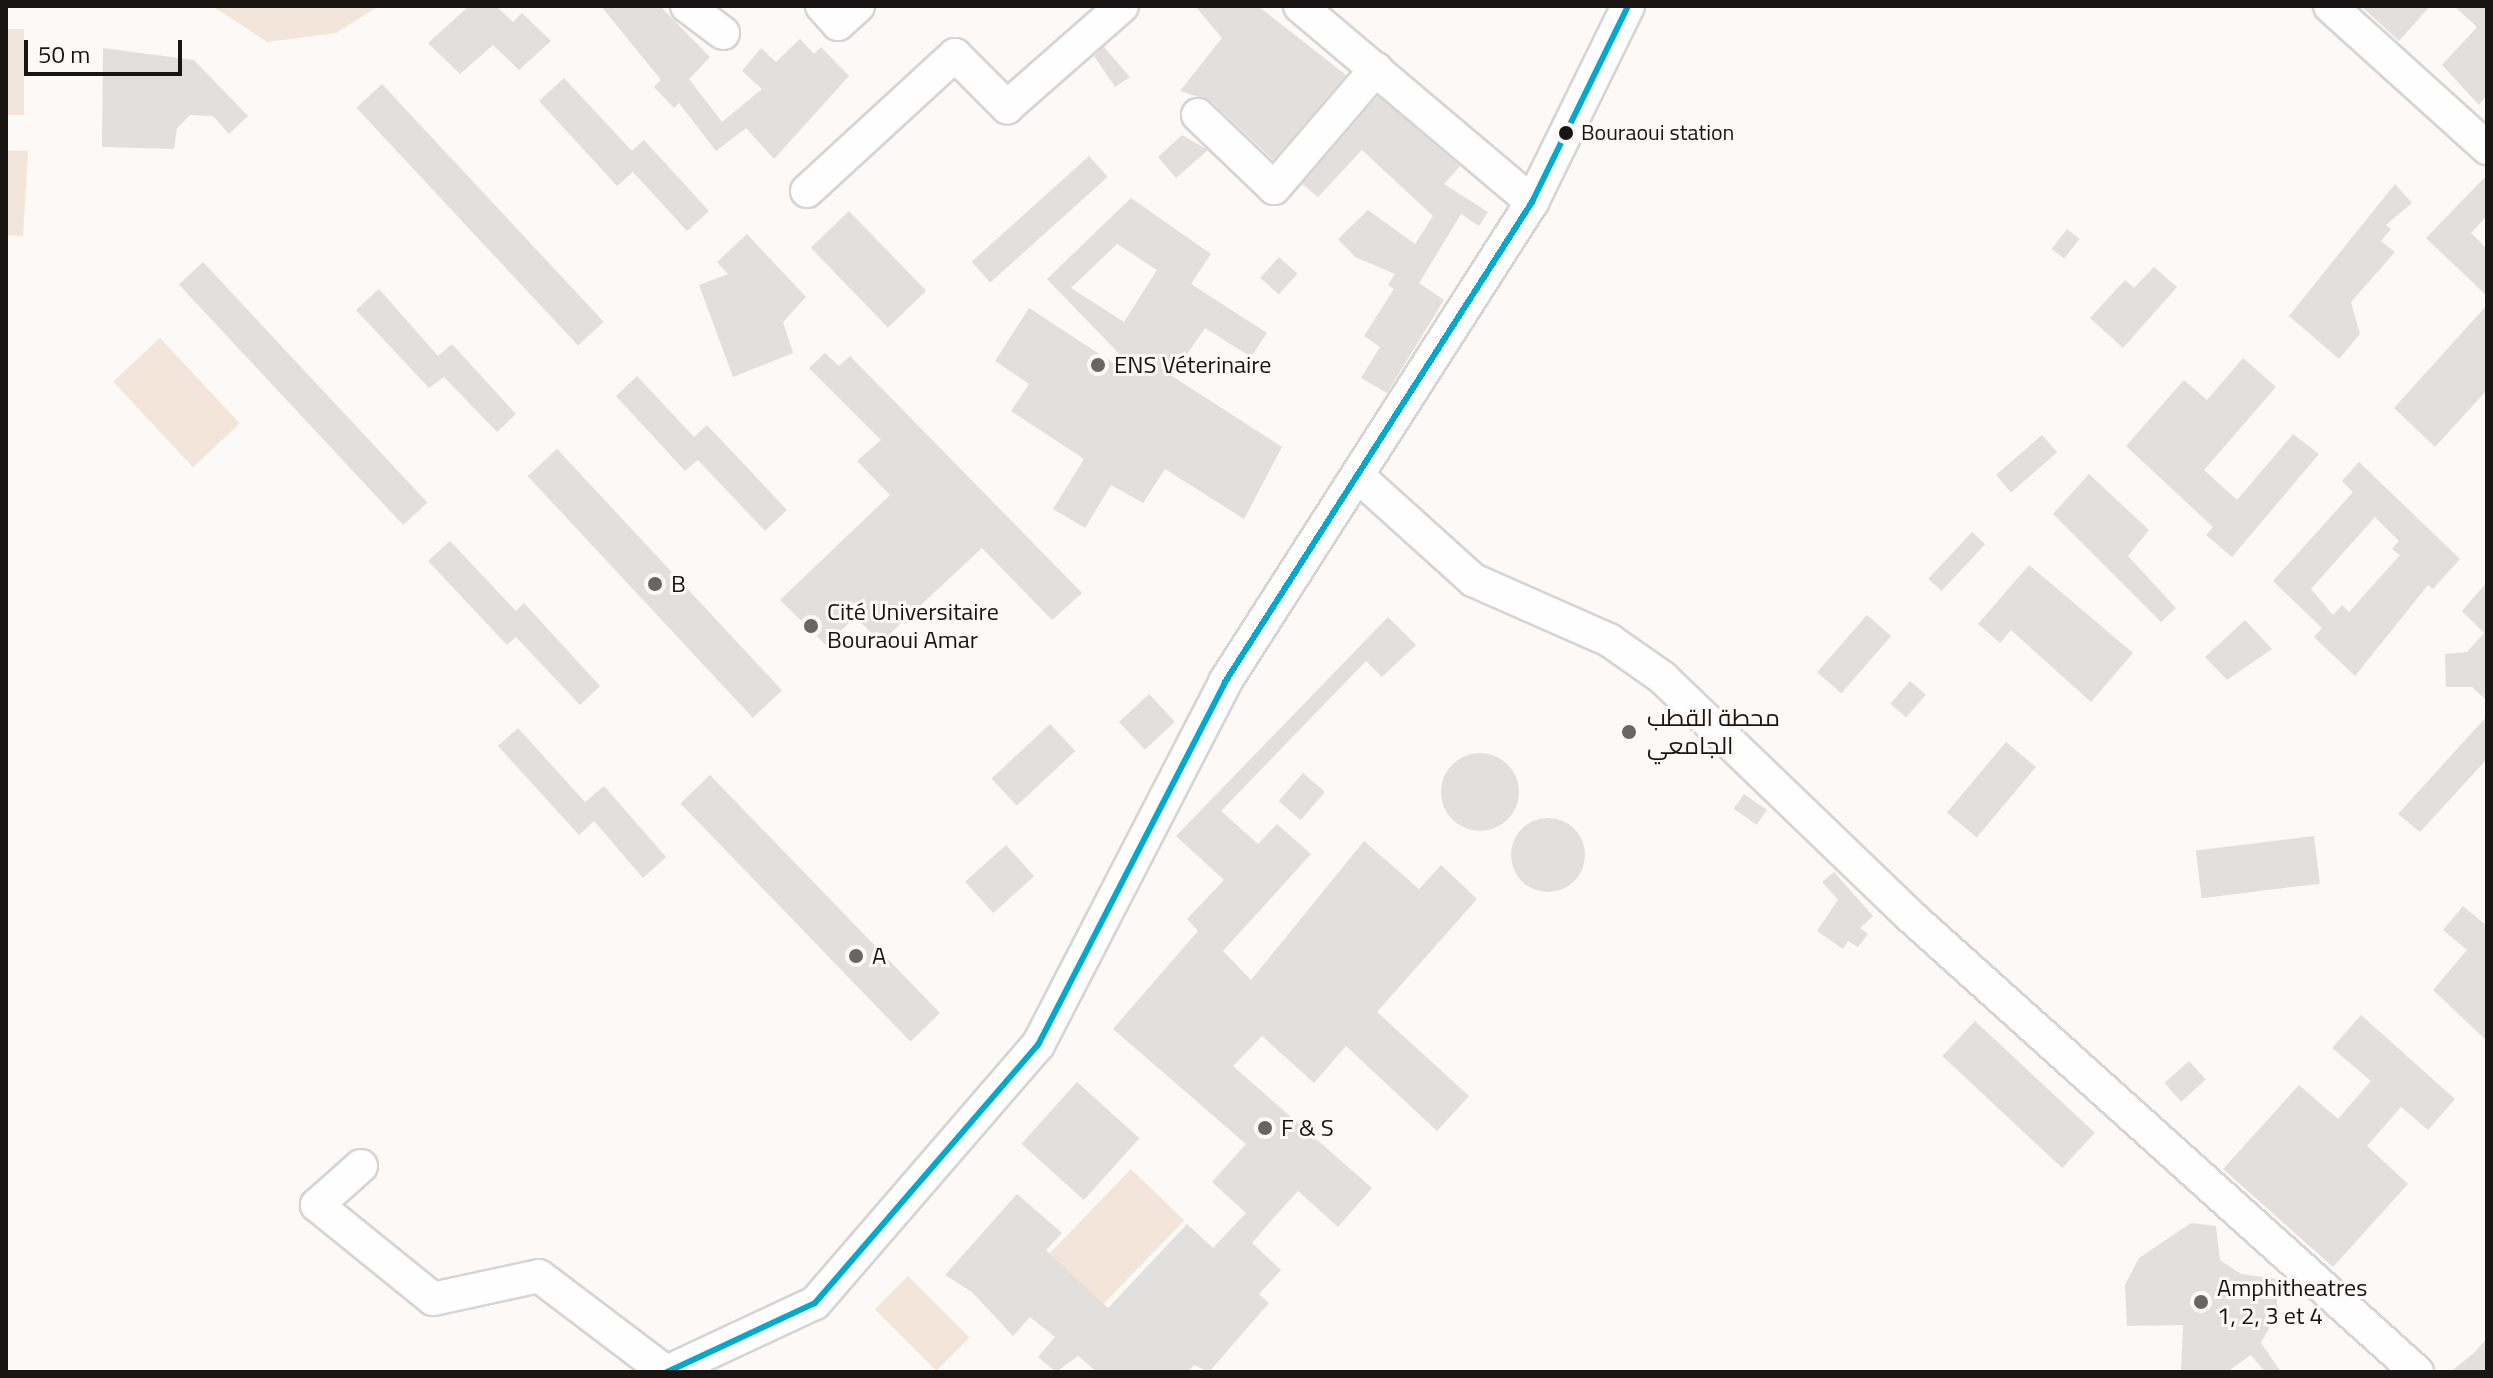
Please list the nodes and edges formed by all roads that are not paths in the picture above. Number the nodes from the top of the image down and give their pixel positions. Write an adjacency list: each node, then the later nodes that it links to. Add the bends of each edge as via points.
1 (687, 6): 8 (street)
2 (822, 6): 3 (street, via 838,24)
3 (858, 6)
4 (1122, 6): 12 (street, via 1007,107 955,55)
5 (1300, 6): 9 (street)
6 (1628, 6): 13 (street)
7 (2330, 6): 11 (street)
8 (723, 33)
9 (1376, 69): 10 (street, via 1274,188); 13 (street)
10 (1198, 115)
11 (2487, 148)
12 (807, 191)
13 (1532, 202): 14 (street)
14 (1358, 476): 16 (street, via 1225,682 1038,1045 815,1303); 17 (street, via 1473,580 1609,640 1663,678 1897,904)
15 (361, 1166): 16 (street, via 317,1205 433,1299 539,1276)
16 (666, 1372)
17 (2417, 1372)

